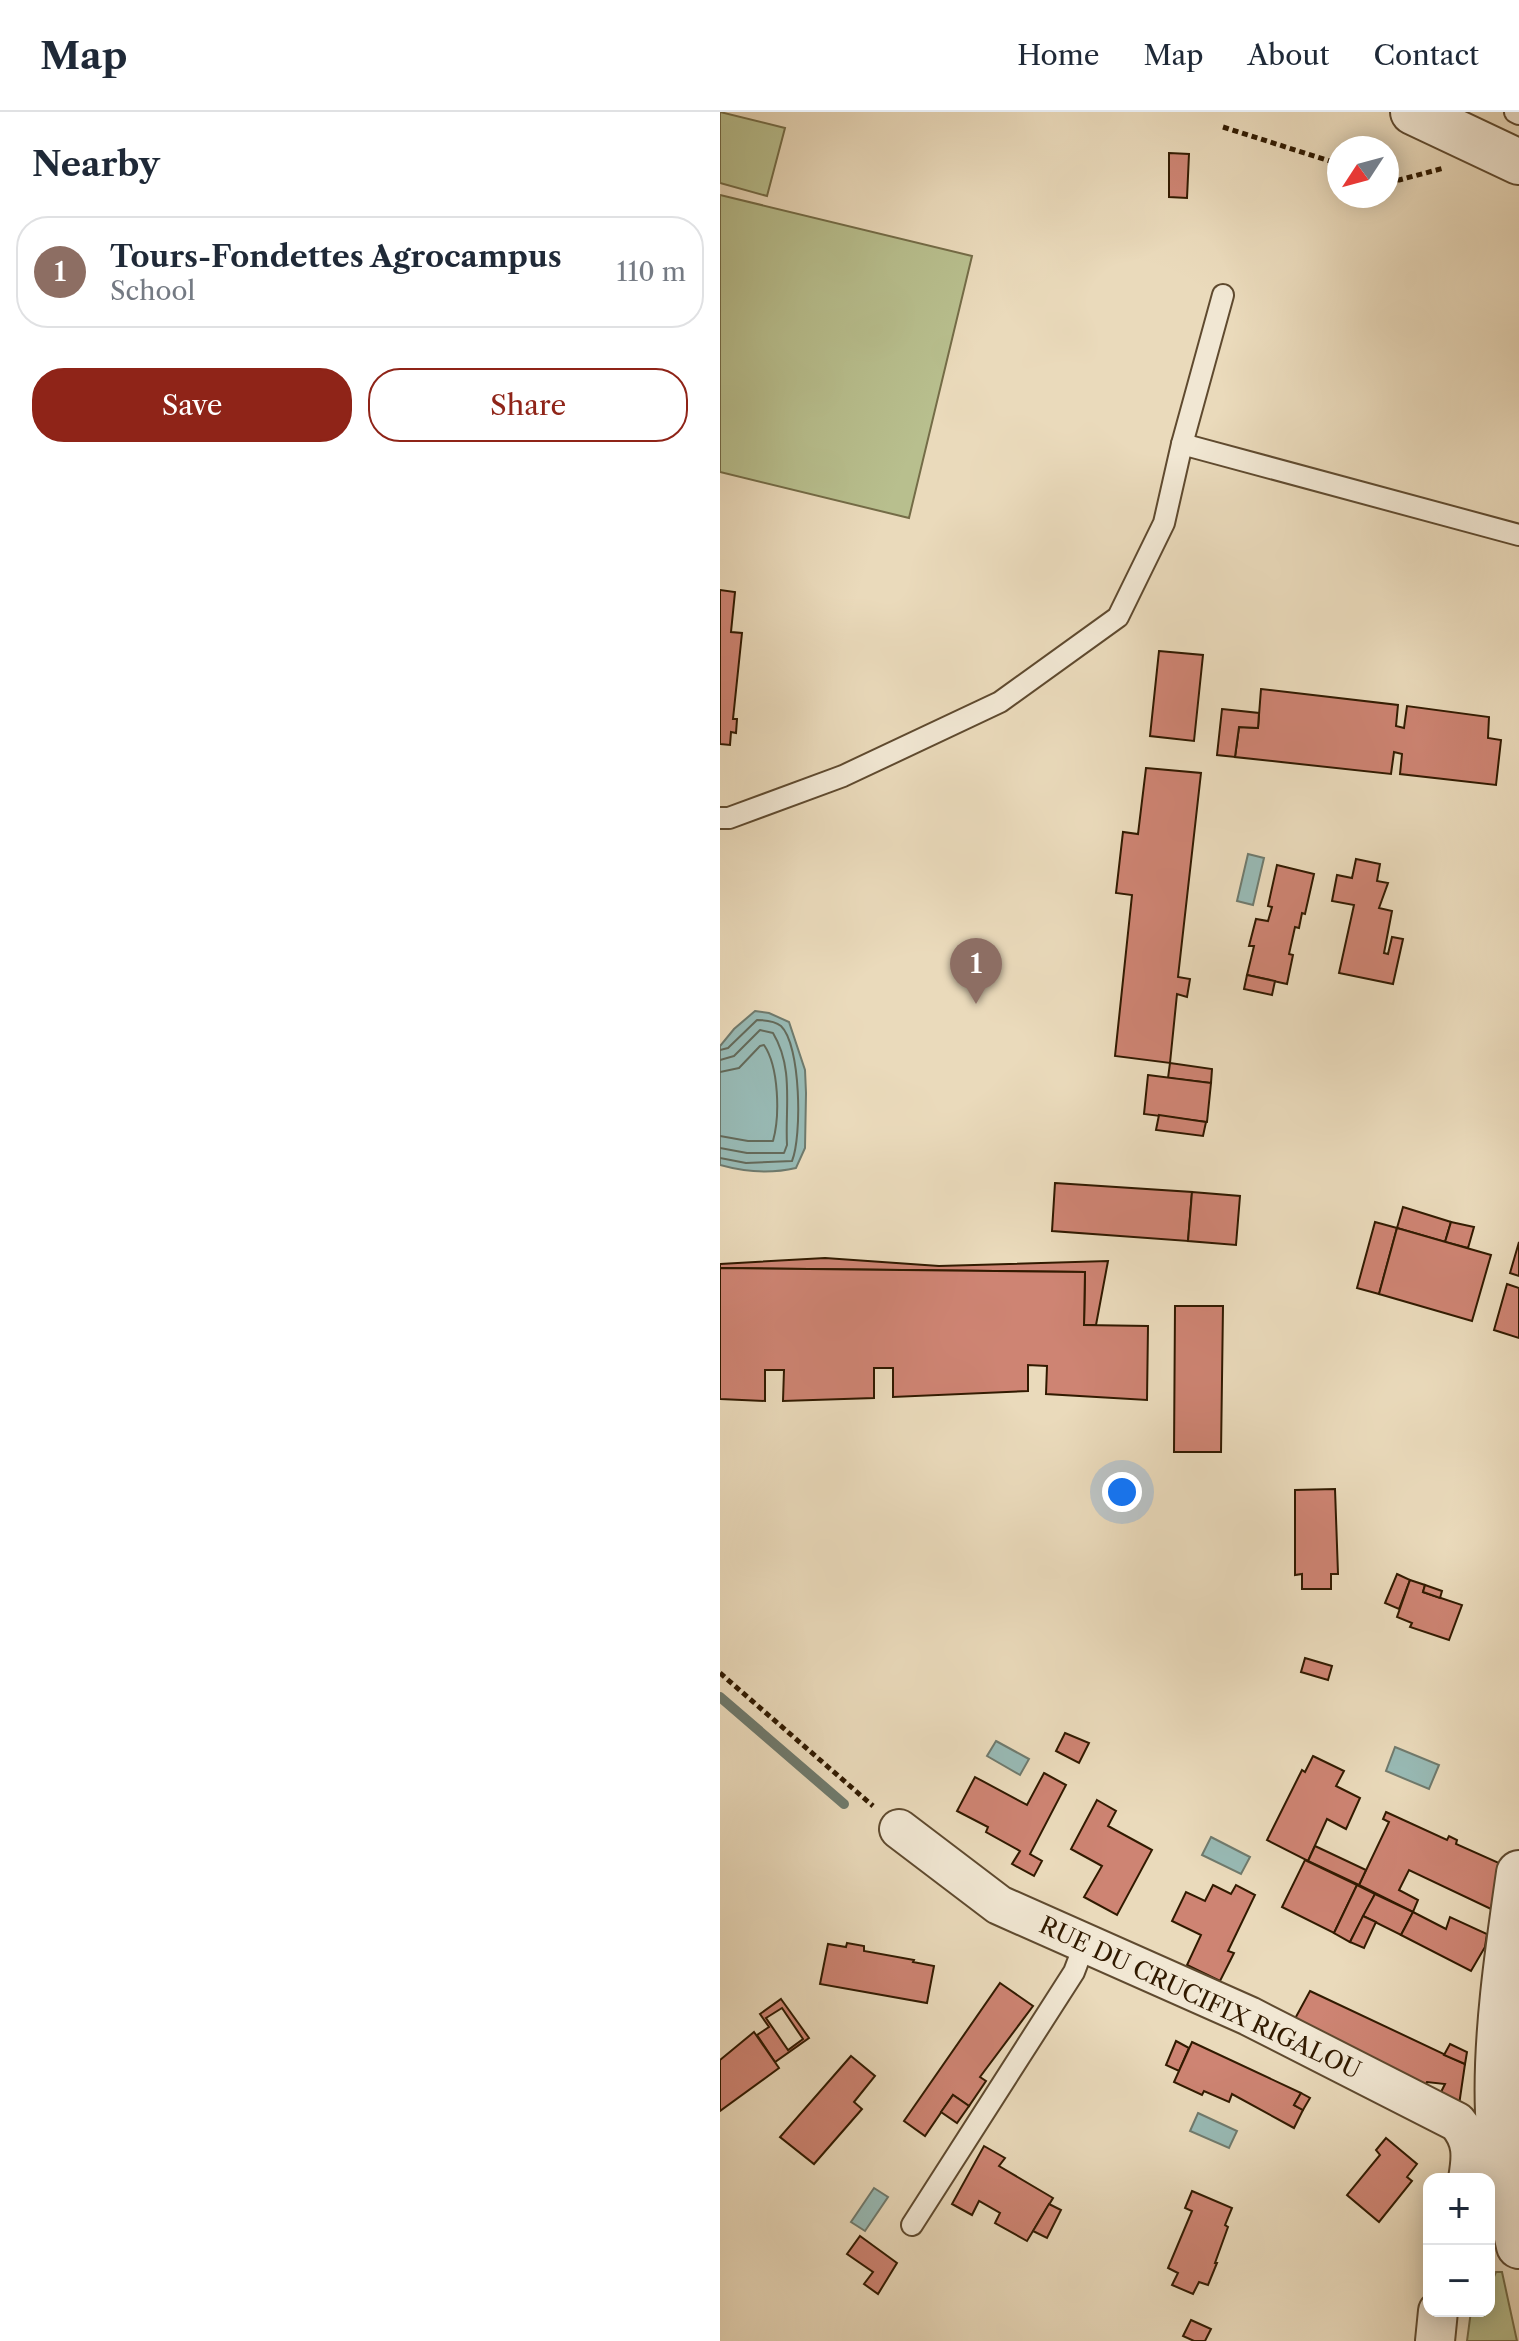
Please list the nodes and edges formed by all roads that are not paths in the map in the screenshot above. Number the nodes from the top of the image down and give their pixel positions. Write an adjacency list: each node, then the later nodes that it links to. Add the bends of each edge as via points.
1 (1440, 129): 2 (street)
2 (1519, 162)
3 (1223, 295): 4 (lane)
4 (1182, 444): 5 (lane); 6 (lane, via 1164,523 1118,617 1000,702 843,776)
5 (1519, 535)
6 (720, 818)
7 (899, 1829): 9 (street, RUE DU CRUCIFIX RIGALOU, via 999,1905)
8 (1519, 1873): 12 (street, via 1498,2111)
9 (1085, 1943): 10 (street, RUE DU CRUCIFIX RIGALOU, via 1249,2016 1457,2122 1471,2147); 11 (lane, via 1074,1972)
10 (1469, 2173)
11 (912, 2225)
12 (1519, 2246)
13 (1437, 2317): 14 (street)
14 (1435, 2341)

